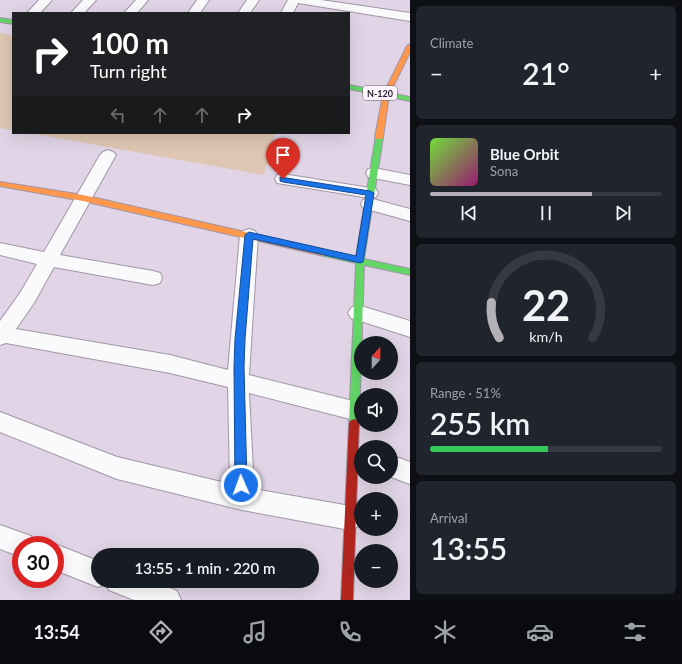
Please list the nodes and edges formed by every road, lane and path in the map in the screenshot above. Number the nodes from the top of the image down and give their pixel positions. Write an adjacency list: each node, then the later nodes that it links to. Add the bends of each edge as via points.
1 (46, 0): 9 (street)
2 (90, 0): 10 (street)
3 (142, 0): 11 (street)
4 (203, 0): 12 (street)
5 (253, 0): 13 (street)
6 (294, 0): 14 (street)
7 (298, 0): 8 (street)
8 (347, 7): 15 (street)
9 (34, 12)
10 (78, 12)
11 (131, 12)
12 (195, 12)
13 (245, 12)
14 (288, 12)
15 (410, 17)
16 (0, 20): 17 (main road)
17 (12, 22)
18 (410, 46): 19 (main road)
19 (405, 66): 21 (main road)
20 (350, 87): 21 (main road, N-120)
21 (386, 95): 22 (main road, N-120); 24 (main road)
22 (410, 99)
23 (108, 154): 28 (street)
24 (374, 173): 26 (street); 29 (main road)
25 (283, 179): 29 (street)
26 (410, 180)
27 (0, 184): 28 (main road)
28 (83, 198): 31 (main road); 33 (street)
29 (370, 198): 30 (street); 34 (main road)
30 (410, 215)
31 (249, 235): 34 (main road); 40 (street)
32 (0, 249): 33 (street)
33 (49, 260): 36 (street); 39 (street)
34 (360, 260): 35 (main road); 37 (main road)
35 (410, 272)
36 (153, 278)
37 (358, 313): 38 (street); 41 (main road)
38 (410, 329)
39 (1, 335): 40 (street, via 170,364)
40 (238, 382): 42 (street); 47 (street)
41 (355, 388)
42 (354, 410)
43 (0, 422): 47 (street, via 117,468)
44 (398, 469): 45 (street)
45 (410, 473)
46 (354, 480): 48 (main road)
47 (242, 498): 48 (street)
48 (350, 518): 55 (main road)
49 (0, 537): 50 (street)
50 (12, 541)
51 (64, 561): 52 (street)
52 (91, 571)
53 (136, 588): 54 (street)
54 (168, 600)
55 (347, 600)

